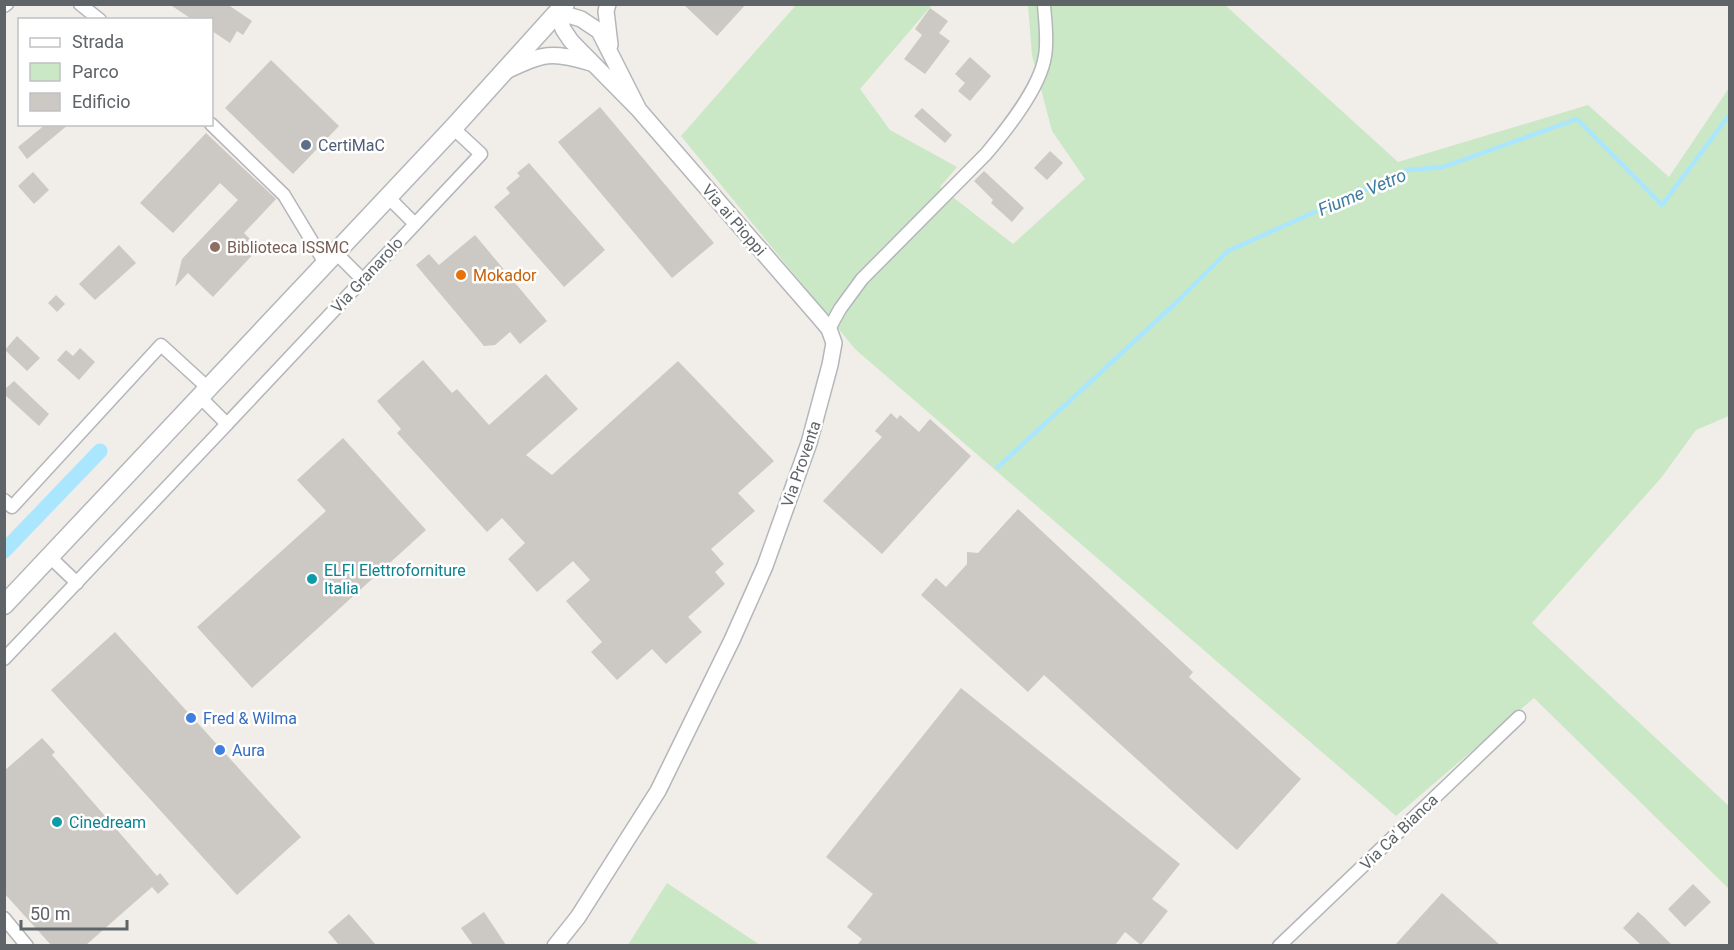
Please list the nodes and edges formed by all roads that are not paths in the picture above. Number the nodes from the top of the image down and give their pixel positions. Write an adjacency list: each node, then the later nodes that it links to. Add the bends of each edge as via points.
1 (80, 4): 5 (street)
2 (608, 4): 6 (street, Via ai Pioppi)
3 (1044, 4): 16 (street, via 1042,65 1036,83 1005,132 862,279)
4 (562, 8): 6 (street, Via ai Pioppi, via 593,25); 7 (street, Via ai Pioppi, via 563,28); 8 (main road)
5 (97, 18)
6 (610, 54): 9 (street, Via ai Pioppi)
7 (591, 63): 8 (street, Via ai Pioppi, via 548,54); 9 (street, Via ai Pioppi)
8 (502, 73): 11 (main road)
9 (639, 110): 16 (street, Via ai Pioppi)
10 (213, 126): 14 (street, via 284,195 311,238)
11 (453, 128): 12 (main road); 13 (street, Via Granarolo, via 481,154)
12 (388, 197): 13 (street); 14 (main road)
13 (415, 224): 15 (street, Via Granarolo)
14 (330, 258): 15 (street); 17 (main road)
15 (363, 280): 18 (street, Via Granarolo)
16 (830, 329): 27 (street, Via Proventa, via 834,343 821,405 755,587 658,791 578,917)
17 (204, 393): 18 (street); 19 (street, via 161,345 12,507); 20 (main road)
18 (227, 424): 21 (street, Via Granarolo)
19 (4, 500)
20 (50, 557): 21 (street); 22 (main road)
21 (77, 583): 23 (street, Via Granarolo)
22 (4, 605)
23 (4, 659)
24 (1519, 717): 28 (street, Via Ca' Bianca)
25 (4, 918): 26 (street)
26 (27, 945)
27 (555, 945)
28 (1279, 945)

